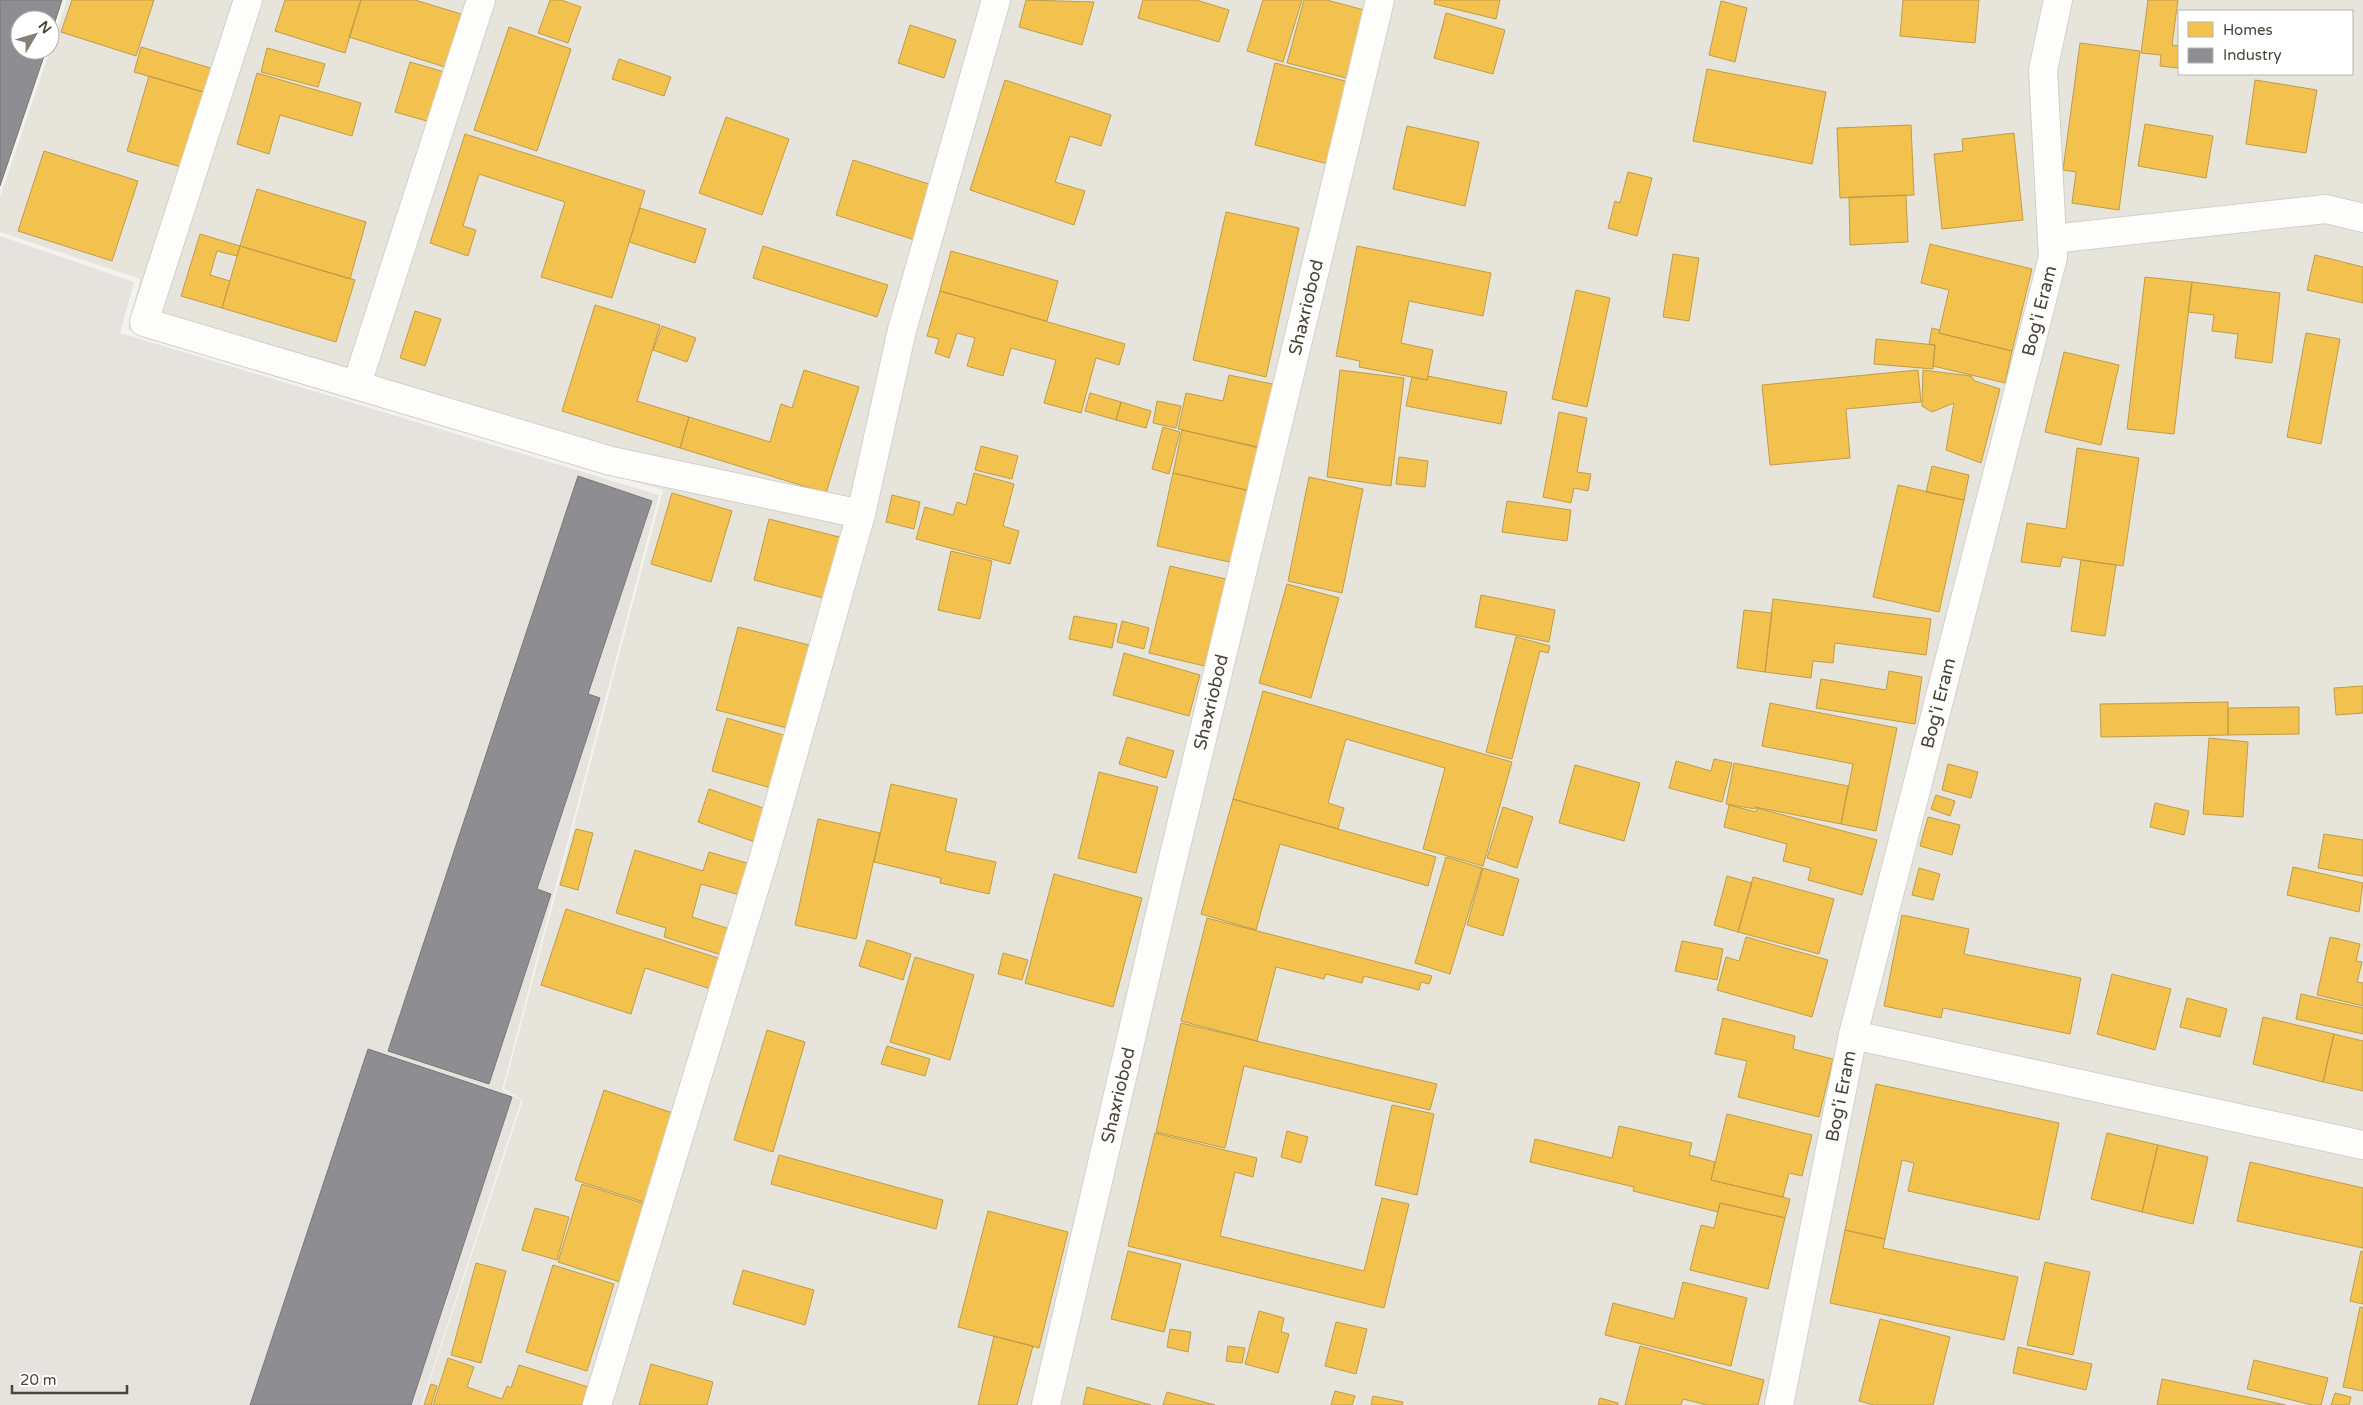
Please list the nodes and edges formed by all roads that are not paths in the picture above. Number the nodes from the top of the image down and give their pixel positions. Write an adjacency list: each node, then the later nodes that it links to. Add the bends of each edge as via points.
1 (248, 0): 8 (street, via 144,322)
2 (481, 0): 8 (street)
3 (996, 0): 9 (street, via 902,330)
4 (1380, 0): 13 (street, Shaxriobod, via 1166,888)
5 (2058, 0): 7 (street, Bog'i Eram, via 2043,70)
6 (2363, 218): 7 (street, via 2326,209)
7 (2052, 239): 10 (street, Bog'i Eram, via 2053,257)
8 (356, 384): 9 (street, via 611,462)
9 (861, 514): 12 (street, via 764,857)
10 (1853, 1035): 11 (street); 14 (street, Bog'i Eram)
11 (2363, 1145)
12 (597, 1405)
13 (1046, 1405)
14 (1779, 1405)

